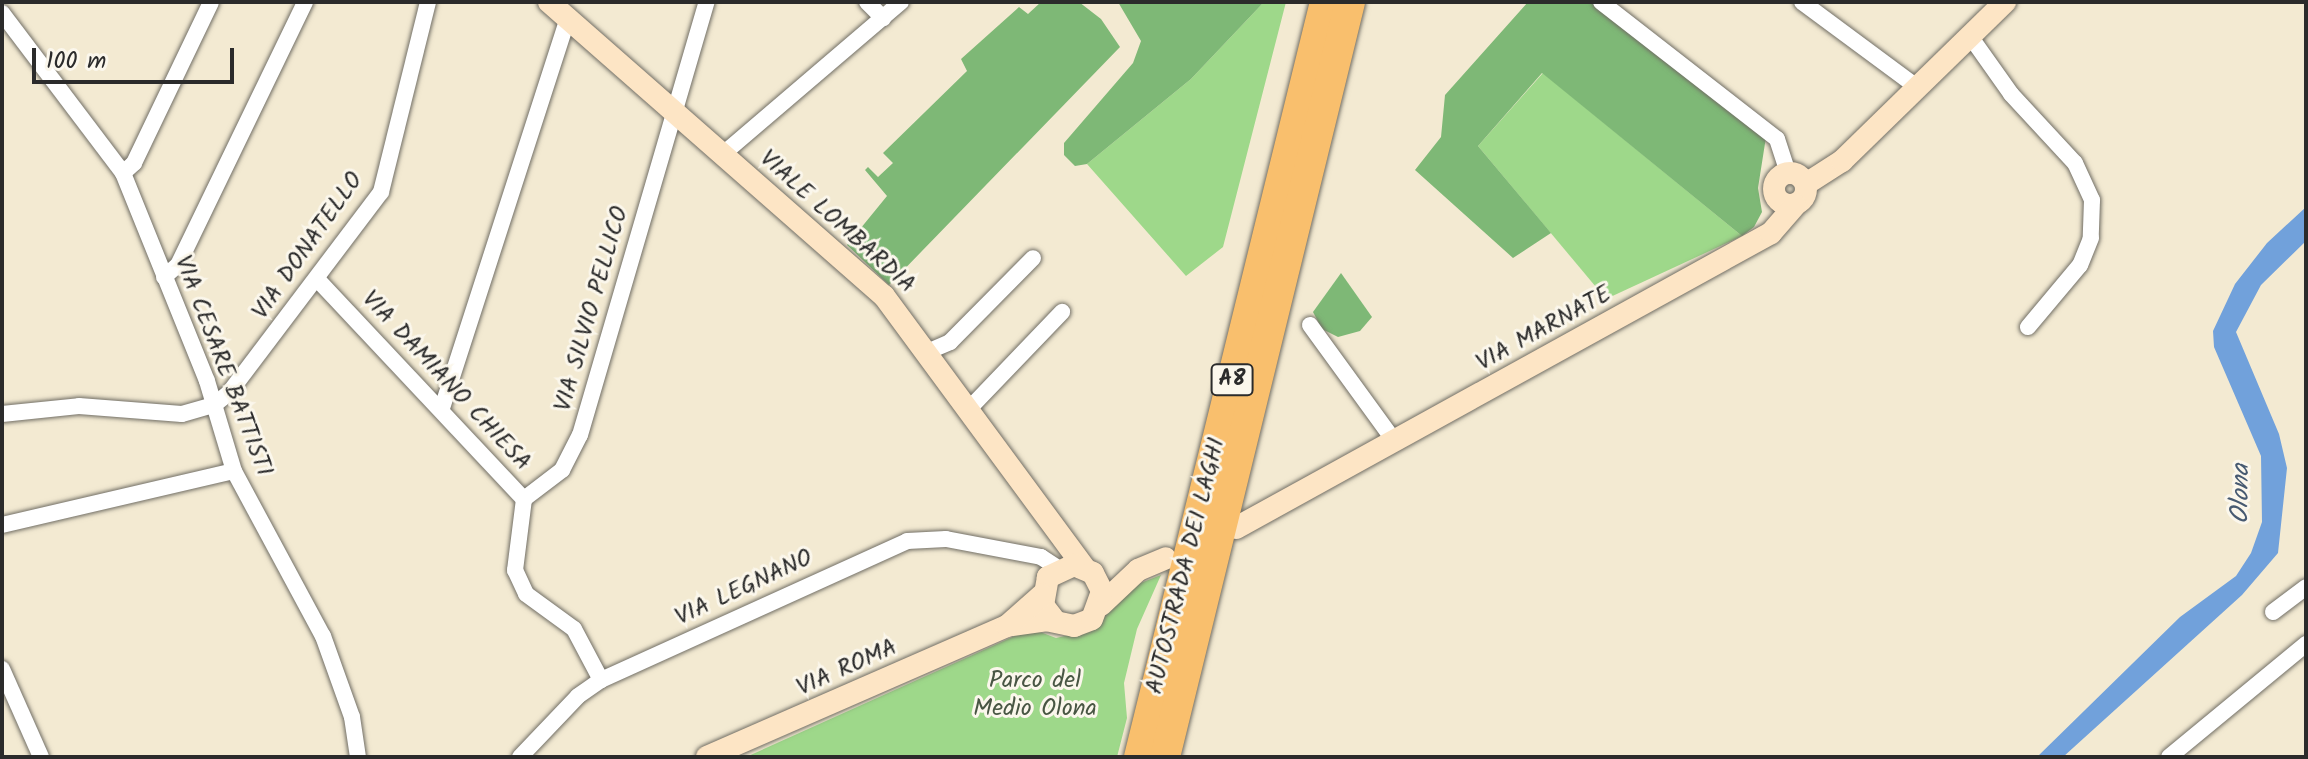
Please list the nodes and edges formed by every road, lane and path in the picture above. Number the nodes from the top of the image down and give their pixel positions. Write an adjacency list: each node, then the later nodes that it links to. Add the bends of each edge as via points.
1 (211, 2): 20 (street, via 134,163)
2 (305, 2): 24 (street, via 178,265)
3 (428, 2): 25 (street, VIA DONATELLO, via 381,192)
4 (549, 2): 15 (street, VIALE LOMBARDIA)
5 (707, 2): 18 (street, VIA SILVIO PELLICO)
6 (867, 2): 14 (street)
7 (901, 2): 14 (street)
8 (1325, 2): 56 (highway, AUTOSTRADA DEI LAGHI / A8)
9 (1350, 2): 57 (highway, AUTOSTRADA DEI LAGHI / A8)
10 (1601, 2): 21 (street, via 1777,139)
11 (1802, 2): 17 (street)
12 (2005, 2): 16 (street, VIA MARNATE)
13 (2, 13): 20 (street, VIA CESARE BATTISTI)
14 (883, 18): 19 (street)
15 (568, 19): 18 (street, VIALE LOMBARDIA); 31 (street)
16 (1970, 36): 17 (street, VIA MARNATE); 28 (street, via 2011,94 2075,163 2092,200 2091,238 2080,265)
17 (1917, 87): 21 (street, VIA MARNATE, via 1842,161)
18 (674, 112): 19 (street, VIALE LOMBARDIA); 36 (street, VIA SILVIO PELLICO, via 580,435 562,470)
19 (723, 154): 29 (street, VIALE LOMBARDIA, via 877,290)
20 (123, 173): 24 (street, VIA CESARE BATTISTI)
21 (1797, 178): 22 (street, VIA MARNATE, via 1805,196); 22 (street, via 1776,181 1774,193 1782,203)
22 (1795, 205): 34 (street, VIA MARNATE, via 1771,233)
23 (1033, 258): 29 (street, via 950,342)
24 (164, 277): 30 (street, VIA CESARE BATTISTI)
25 (318, 280): 30 (street, VIA DONATELLO); 31 (street, VIA DAMIANO CHIESA)
26 (1062, 312): 32 (street)
27 (1310, 325): 34 (street)
28 (2028, 327)
29 (927, 352): 32 (street, VIALE LOMBARDIA)
30 (214, 405): 33 (street, via 182,414 79,406); 35 (street, VIA CESARE BATTISTI)
31 (442, 408): 36 (street, VIA DAMIANO CHIESA)
32 (968, 410): 37 (street, VIALE LOMBARDIA)
33 (2, 414)
34 (1395, 442): 39 (street, VIA MARNATE)
35 (234, 471): 38 (street); 53 (street, VIA CESARE BATTISTI, via 323,636 352,717)
36 (524, 499): 51 (street, VIA DAMIANO CHIESA, via 515,570 526,594 574,629)
37 (1048, 519): 41 (street, VIALE LOMBARDIA); 43 (street, VIALE LOMBARDIA)
38 (2, 525)
39 (1237, 525)
40 (1166, 558): 42 (street)
41 (1086, 568): 42 (street); 43 (street); 45 (street, via 1099,581)
42 (1138, 570): 45 (street)
43 (1048, 582): 47 (street); 48 (street, VIA ROMA); 51 (street, VIA LEGNANO, via 1041,557 946,539 907,541)
44 (2306, 587): 46 (street)
45 (1101, 605): 47 (street, VIA ROMA, via 1083,624)
46 (2273, 612)
47 (1055, 621): 48 (street, VIA ROMA)
48 (1007, 626): 55 (street, VIA ROMA)
49 (2306, 644): 58 (street)
50 (2, 669): 52 (street)
51 (601, 680): 54 (street, VIA LEGNANO, via 578,696)
52 (41, 757)
53 (358, 757)
54 (520, 757)
55 (707, 757)
56 (1139, 757)
57 (1165, 757)
58 (2169, 757)

